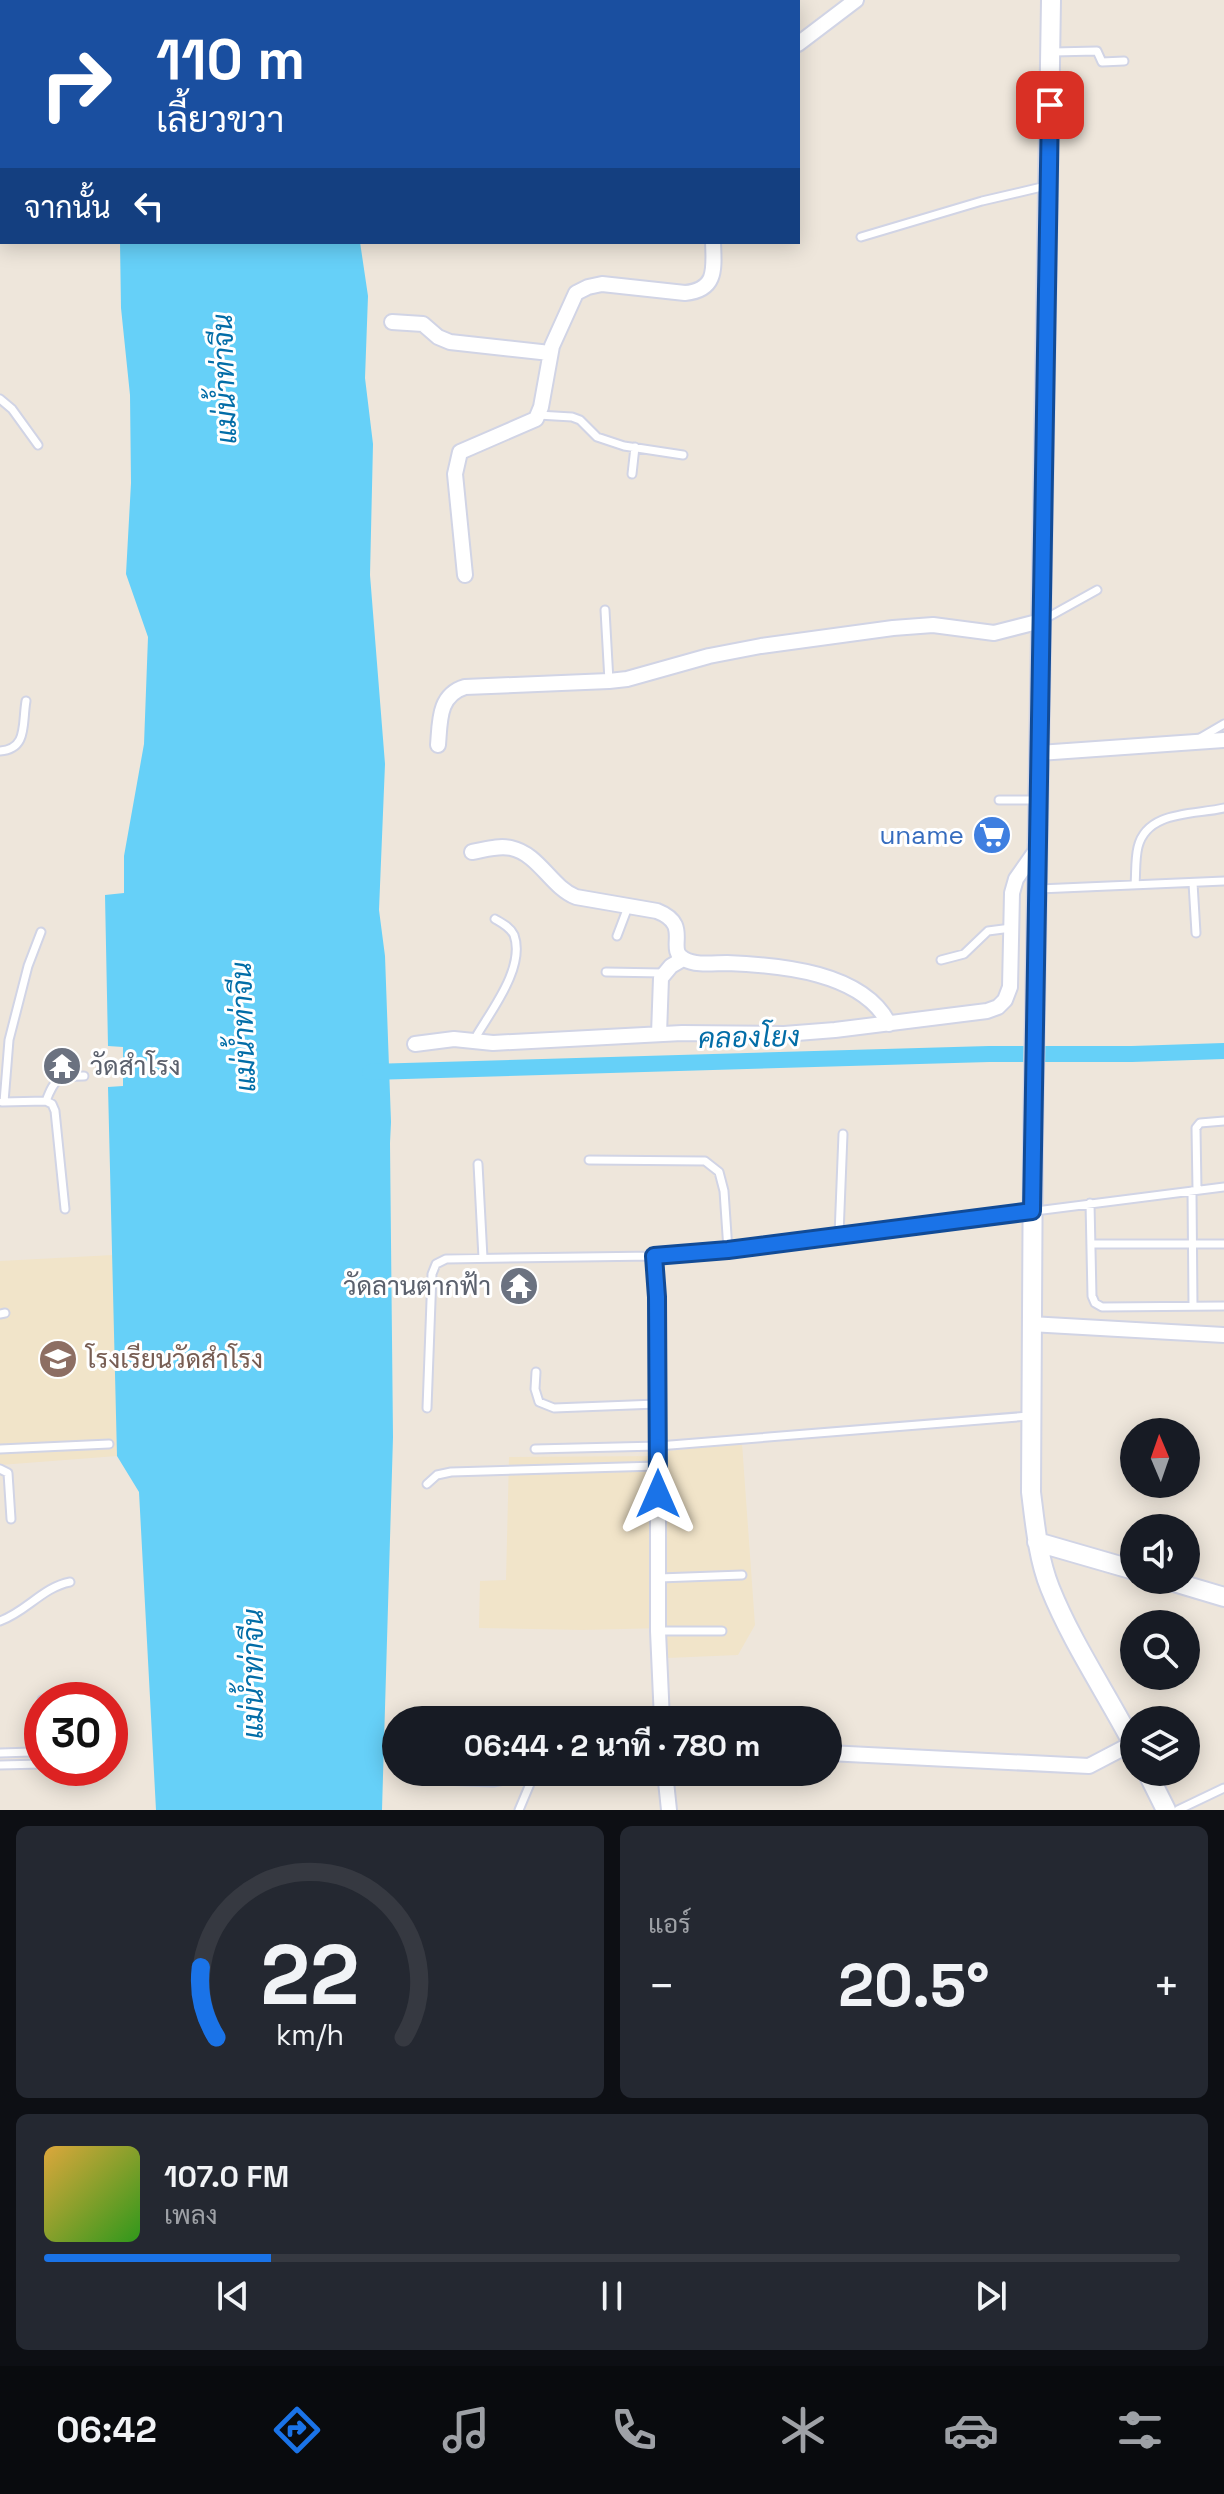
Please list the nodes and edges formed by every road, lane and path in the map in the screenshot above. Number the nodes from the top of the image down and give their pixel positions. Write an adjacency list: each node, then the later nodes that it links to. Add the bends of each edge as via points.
1 (856, 0): 3 (street)
2 (1051, 0): 4 (street)
3 (800, 42)
4 (1051, 52): 5 (lane, via 1097,51 1101,62); 6 (street)
5 (1124, 61)
6 (1048, 186): 7 (lane); 20 (street)
7 (861, 237)
8 (713, 244): 10 (street, via 711,277 698,292 602,284 580,290)
9 (392, 322): 10 (street, via 423,324 450,342)
10 (550, 353): 12 (street)
11 (0, 399): 13 (lane)
12 (538, 415): 14 (lane, via 572,417 597,437); 17 (street, via 533,422 460,452 455,474)
13 (38, 445)
14 (635, 447): 15 (lane); 16 (lane)
15 (683, 455)
16 (632, 474)
17 (465, 575)
18 (1097, 590): 20 (lane)
19 (605, 610): 21 (lane)
20 (1041, 621): 21 (street, via 994,633 933,625 834,636 709,656); 28 (street)
21 (609, 681): 26 (street, via 458,689 445,701)
22 (26, 701): 27 (lane, via 20,742 12,750)
23 (1224, 724): 25 (lane)
24 (1224, 740): 25 (street)
25 (1195, 742): 28 (street)
26 (438, 745)
27 (0, 751)
28 (1039, 753): 30 (street)
29 (999, 800): 30 (lane)
30 (1038, 800): 32 (street)
31 (1224, 808): 36 (lane, via 1158,821 1138,847)
32 (1037, 849): 37 (street); 40 (street, via 1016,879)
33 (472, 852): 38 (street, via 511,848 527,855 565,892)
34 (1224, 881): 35 (lane)
35 (1193, 883): 36 (lane); 42 (lane)
36 (1135, 885): 37 (lane)
37 (1037, 889): 63 (street)
38 (628, 907): 43 (lane); 44 (street, via 669,916)
39 (495, 919): 50 (lane, via 514,935 516,952 511,976)
40 (1011, 928): 45 (lane, via 988,931 964,954); 48 (street, via 1010,987 998,1007)
41 (41, 932): 54 (lane, via 9,1040)
42 (1196, 933)
43 (617, 936)
44 (683, 959): 47 (street); 48 (street, via 768,966 841,982 871,1000)
45 (941, 960)
46 (606, 972): 47 (lane)
47 (663, 973): 49 (street)
48 (889, 1024): 49 (street, via 784,1034)
49 (659, 1034): 50 (street)
50 (474, 1040): 51 (street)
51 (415, 1044)
52 (84, 1076): 53 (lane, via 60,1078)
53 (46, 1101): 54 (lane); 62 (lane, via 55,1111)
54 (2, 1102)
55 (1224, 1121): 60 (lane, via 1196,1128)
56 (843, 1134): 64 (lane)
57 (589, 1160): 68 (lane, via 705,1161 719,1172 724,1191)
58 (478, 1164): 70 (lane)
59 (1224, 1187): 60 (lane)
60 (1194, 1190): 61 (lane); 66 (lane)
61 (1090, 1203): 63 (lane); 65 (lane)
62 (65, 1209)
63 (1032, 1211): 64 (lane); 73 (street)
64 (839, 1235): 68 (lane)
65 (1091, 1244): 66 (lane); 71 (lane, via 1095,1303)
66 (1193, 1244): 67 (lane); 71 (lane)
67 (1224, 1244)
68 (728, 1250): 69 (lane)
69 (654, 1256): 70 (lane); 76 (lane)
70 (483, 1258): 77 (lane, via 446,1259 432,1274)
71 (1193, 1306): 72 (lane)
72 (1224, 1306)
73 (1030, 1324): 74 (street); 78 (street)
74 (1224, 1335)
75 (536, 1372): 76 (lane, via 539,1402 554,1408)
76 (657, 1404): 80 (lane)
77 (427, 1408)
78 (1031, 1416): 80 (lane); 87 (street)
79 (109, 1444): 81 (lane)
80 (658, 1446): 82 (lane); 83 (street)
81 (0, 1449)
82 (535, 1449)
83 (658, 1466): 85 (lane, via 451,1472); 90 (street)
84 (0, 1469): 86 (lane, via 8,1473)
85 (427, 1484)
86 (11, 1519)
87 (1037, 1542): 88 (street); 98 (street, via 1049,1587)
88 (1120, 1566)
89 (742, 1575): 90 (lane)
90 (659, 1578): 95 (street)
91 (70, 1582): 94 (lane)
92 (1200, 1590): 93 (street)
93 (1224, 1597)
94 (0, 1621)
95 (658, 1631): 96 (lane); 97 (street)
96 (722, 1631)
97 (661, 1706)
98 (1120, 1721)
99 (1120, 1751): 102 (street, via 1089,1766)
100 (24, 1752): 101 (lane)
101 (0, 1753)
102 (842, 1754)
103 (24, 1764): 104 (lane)
104 (0, 1765)
105 (529, 1786): 109 (lane)
106 (666, 1786): 110 (street)
107 (1154, 1786): 111 (street)
108 (1224, 1788): 112 (lane)
109 (519, 1810)
110 (669, 1810)
111 (1166, 1810)
112 (1178, 1810)

